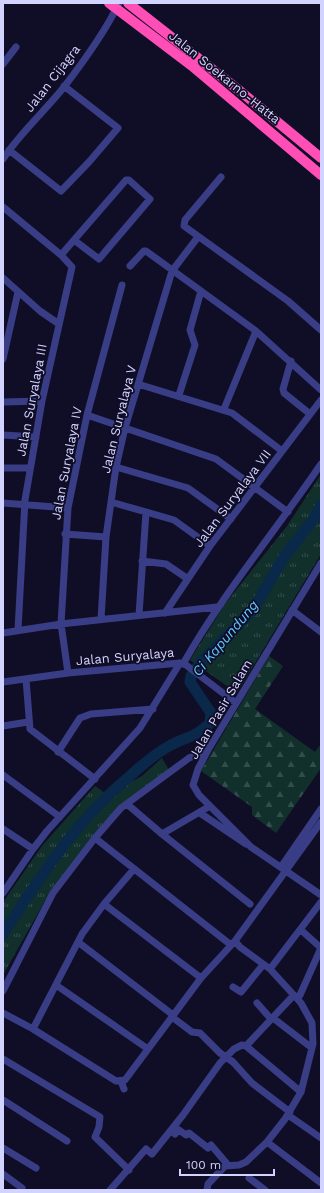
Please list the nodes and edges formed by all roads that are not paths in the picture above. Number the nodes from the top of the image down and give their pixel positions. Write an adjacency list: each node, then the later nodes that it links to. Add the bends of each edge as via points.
1 (128, 3): 7 (highway, Jalan Soekarno-Hatta, via 240,90)
2 (115, 5): 5 (street, Jalan Cijagra); 9 (highway, Jalan Soekarno-Hatta)
3 (16, 46): 4 (street)
4 (4, 62)
5 (64, 86): 6 (street, Jalan Cijagra); 6 (street, via 118,128 89,162 61,191)
6 (9, 150): 8 (street, Jalan Cijagra)
7 (321, 158)
8 (3, 159)
9 (321, 175)
10 (221, 177): 12 (street, via 183,222 184,226)
11 (3, 207): 14 (street, Jalan Suryalaya III)
12 (198, 237): 16 (street, Jalan Suryalaya V); 22 (street, via 288,301)
13 (74, 240): 13 (street, via 126,180 150,199 99,259); 14 (street)
14 (61, 255): 21 (street, Jalan Suryalaya III, via 69,262 72,270)
15 (130, 266): 16 (street, via 145,250)
16 (172, 271): 20 (street); 27 (street, Jalan Suryalaya V)
17 (3, 278): 19 (street)
18 (122, 285): 35 (street, Jalan Suryalaya IV)
19 (18, 292): 21 (street); 24 (street)
20 (201, 292): 23 (street); 29 (street, via 190,330 195,345)
21 (59, 324): 31 (street, Jalan Suryalaya III)
22 (321, 330)
23 (256, 331): 26 (street); 33 (street)
24 (5, 340): 25 (street)
25 (3, 359)
26 (291, 361): 28 (street); 34 (street, via 284,393)
27 (138, 384): 29 (street); 36 (street, Jalan Suryalaya V)
28 (321, 390)
29 (179, 395): 33 (street)
30 (321, 400): 34 (street, Jalan Suryalaya VII)
31 (42, 401): 32 (street); 38 (street, Jalan Suryalaya III)
32 (3, 402)
33 (224, 409): 39 (street, via 239,416)
34 (310, 414): 39 (street, Jalan Suryalaya VII)
35 (87, 415): 36 (street); 48 (street, Jalan Suryalaya IV)
36 (125, 428): 41 (street, Jalan Suryalaya V); 44 (street, via 216,459)
37 (3, 435): 38 (street)
38 (36, 437): 43 (street, Jalan Suryalaya III)
39 (282, 451): 44 (street, Jalan Suryalaya VII)
40 (321, 464): 50 (street)
41 (116, 467): 45 (street, Jalan Suryalaya V); 51 (street, via 188,488)
42 (3, 468): 43 (street)
43 (30, 468): 47 (street, Jalan Suryalaya III)
44 (254, 487): 50 (street); 51 (street, Jalan Suryalaya VII)
45 (111, 502): 49 (street); 53 (street, Jalan Suryalaya V)
46 (3, 503): 47 (street)
47 (24, 504): 48 (street); 64 (street, Jalan Suryalaya III)
48 (68, 508): 52 (street, Jalan Suryalaya IV)
49 (146, 512): 54 (street, via 174,520); 55 (street)
50 (288, 512): 58 (street)
51 (231, 519): 54 (street, Jalan Suryalaya VII)
52 (65, 534): 53 (street); 63 (street, Jalan Suryalaya IV)
53 (106, 537): 62 (street, Jalan Suryalaya V)
54 (210, 546): 57 (street, Jalan Suryalaya VII)
55 (142, 561): 57 (street, via 166,564); 61 (street)
56 (321, 563): 59 (street, Jalan Pasir Salam)
57 (188, 579): 60 (street, Jalan Suryalaya VII)
58 (217, 607): 60 (street); 67 (street)
59 (292, 610): 65 (street); 71 (street, Jalan Pasir Salam)
60 (165, 613): 61 (street)
61 (139, 615): 62 (street)
62 (102, 619): 63 (street)
63 (61, 624): 64 (street); 68 (street, Jalan Suryalaya IV)
64 (18, 630): 66 (street)
65 (321, 632)
66 (3, 633)
67 (183, 664): 68 (street, Jalan Suryalaya); 71 (street, Jalan Suryalaya); 72 (street)
68 (68, 673): 69 (street, Jalan Suryalaya)
69 (26, 679): 70 (street, Jalan Suryalaya); 73 (street)
70 (3, 682)
71 (236, 703): 75 (street, Jalan Pasir Salam)
72 (153, 708): 76 (street, via 82,717); 80 (street, via 140,728)
73 (28, 722): 74 (street); 76 (street, via 30,729)
74 (3, 726)
75 (208, 750): 77 (street); 78 (street, Jalan Pasir Salam)
76 (58, 752): 80 (street)
77 (189, 758): 78 (street); 81 (street)
78 (198, 769): 82 (street, Jalan Pasir Salam, via 193,785)
79 (3, 775): 85 (street)
80 (95, 779): 85 (street)
81 (127, 804): 88 (street); 89 (street)
82 (210, 806): 84 (street); 90 (street, Jalan Pasir Salam)
83 (321, 809): 92 (street)
84 (200, 813): 88 (street); 90 (street)
85 (60, 817): 91 (street)
86 (321, 822): 92 (street)
87 (3, 829): 91 (street)
88 (162, 834): 98 (street)
89 (95, 838): 93 (street); 108 (street, via 50,898)
90 (251, 847): 92 (street, Jalan Pasir Salam)
91 (33, 848): 94 (street)
92 (283, 868): 95 (street, Jalan Pasir Salam); 101 (street)
93 (134, 869): 97 (street); 101 (street)
94 (3, 893)
95 (321, 895)
96 (321, 902): 99 (street)
97 (104, 904): 100 (street); 105 (street)
98 (250, 904)
99 (301, 930): 102 (street); 104 (street)
100 (78, 942): 106 (street); 112 (street)
101 (233, 943): 103 (street); 105 (street)
102 (321, 948): 109 (street)
103 (263, 965): 104 (street); 107 (street, via 241,992)
104 (270, 969): 109 (street)
105 (201, 978): 112 (street)
106 (56, 985): 114 (street); 117 (street)
107 (233, 986)
108 (3, 991)
109 (297, 995): 113 (street); 116 (street, via 312,1023)
110 (257, 1003): 113 (street)
111 (3, 1013): 114 (street)
112 (173, 1016): 117 (street); 118 (street, via 192,1032 200,1033)
113 (272, 1018): 115 (street); 116 (street)
114 (33, 1029): 120 (street)
115 (246, 1046): 118 (street, via 242,1045); 122 (street)
116 (312, 1048): 122 (street)
117 (148, 1049): 120 (street, via 125,1080)
118 (226, 1058): 124 (street); 125 (street)
119 (3, 1059): 132 (street, via 100,1117 100,1127 95,1137)
120 (119, 1081): 121 (street)
121 (124, 1089)
122 (301, 1092): 124 (street)
123 (3, 1100): 127 (street)
124 (289, 1113): 126 (street); 128 (street)
125 (171, 1130): 130 (street, via 176,1134 178,1130 186,1135 189,1133 208,1148 211,1145); 132 (street, via 152,1154 146,1149)
126 (321, 1138)
127 (67, 1141)
128 (267, 1142): 130 (street, via 246,1162); 135 (street)
129 (3, 1148): 131 (street)
130 (228, 1165): 138 (street, via 213,1178)
131 (36, 1168)
132 (129, 1170): 137 (street)
133 (3, 1174): 136 (street)
134 (249, 1178): 139 (street)
135 (321, 1183)
136 (22, 1188)
137 (110, 1190)
138 (207, 1190)
139 (265, 1190)

